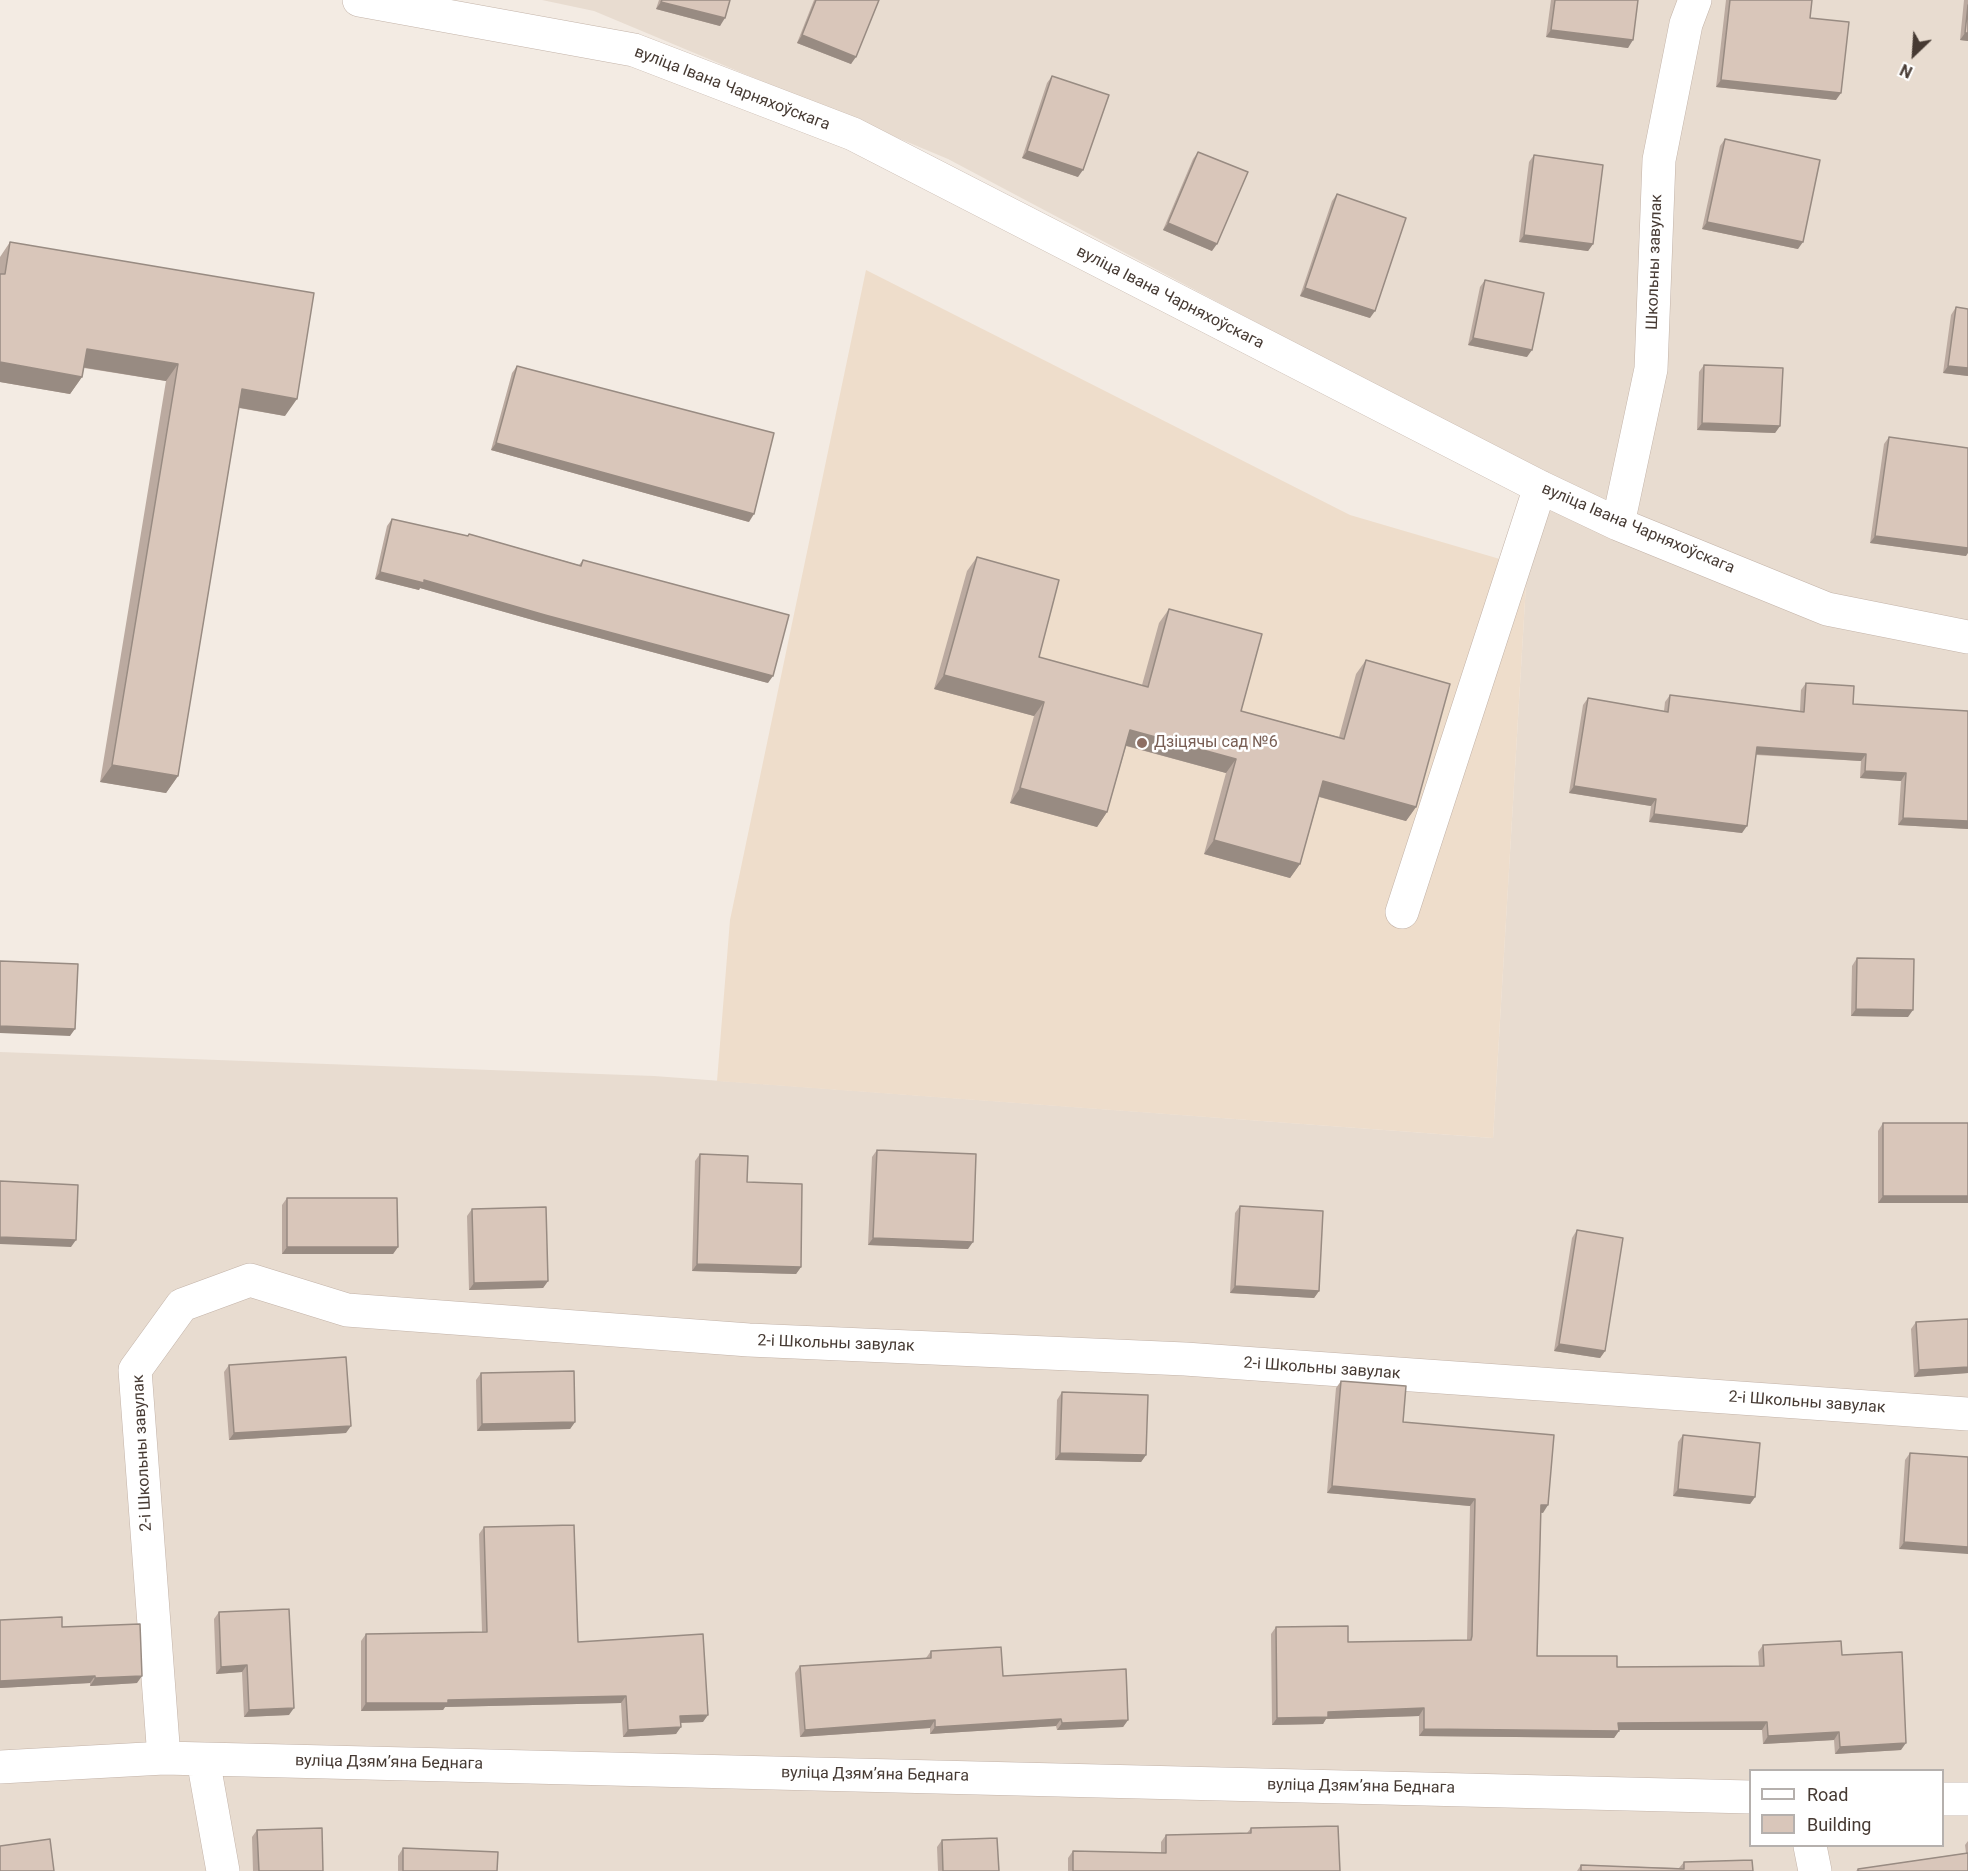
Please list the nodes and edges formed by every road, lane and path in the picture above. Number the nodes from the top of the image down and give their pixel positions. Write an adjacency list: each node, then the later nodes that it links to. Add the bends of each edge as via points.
1 (359, 0): 3 (street, вуліца Івана Чарняхоўскага, via 634,50 853,134)
2 (1695, 0): 4 (street, Школьны завулак, via 1686,24 1659,160 1651,369)
3 (1540, 487): 4 (street, вуліца Івана Чарняхоўскага); 6 (street)
4 (1618, 524): 5 (street, вуліца Івана Чарняхоўскага, via 1827,609)
5 (1968, 637)
6 (1402, 912)
7 (1968, 1414): 8 (street, 2-і Школьны завулак, via 1197,1360 749,1340 347,1310 250,1280 182,1305 135,1370)
8 (164, 1758): 9 (street, вуліца Дзямʼяна Беднага); 10 (street, вуліца Дзямʼяна Беднага)
9 (203, 1759): 11 (street, вуліца Дзямʼяна Беднага); 15 (street)
10 (0, 1767)
11 (1749, 1797)
12 (1944, 1799): 13 (street)
13 (1968, 1799)
14 (1810, 1847): 16 (street)
15 (223, 1871)
16 (1815, 1871)

